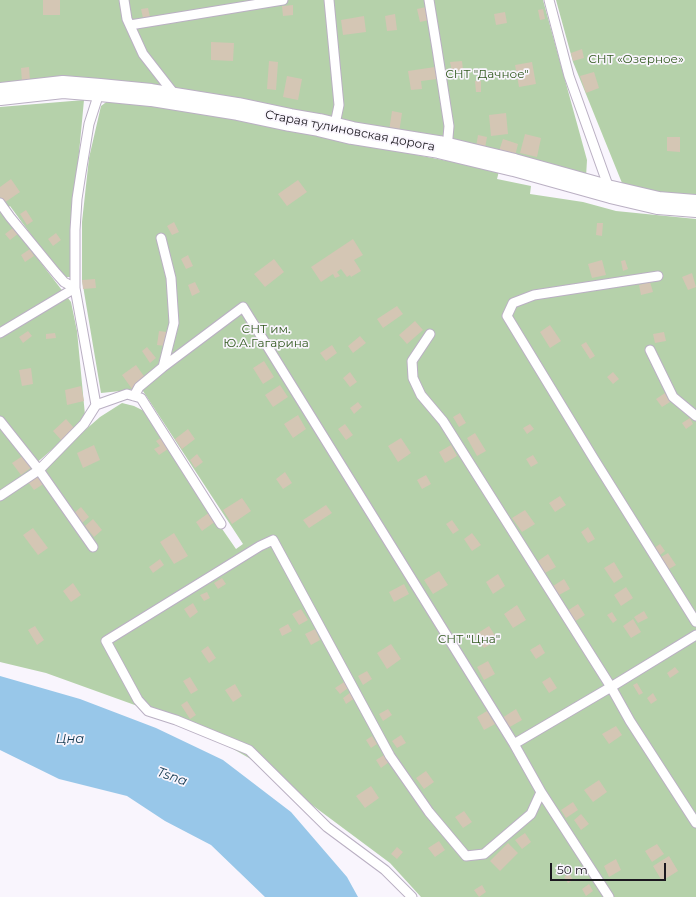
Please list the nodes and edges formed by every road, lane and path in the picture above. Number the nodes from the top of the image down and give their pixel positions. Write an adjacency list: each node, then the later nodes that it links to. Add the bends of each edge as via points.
1 (124, 0): 6 (lane)
2 (283, 0): 6 (lane)
3 (329, 0): 10 (lane, via 339,105)
4 (428, 0): 11 (lane, via 449,126)
5 (549, 0): 12 (lane, via 569,76)
6 (130, 26): 9 (lane, via 143,54)
7 (100, 90): 8 (street, Старая тулиновская дорога, via 63,87); 9 (street, Старая тулиновская дорога); 17 (lane, via 89,124 77,198)
8 (0, 94)
9 (178, 99): 10 (street, Старая тулиновская дорога)
10 (334, 129): 11 (street, Старая тулиновская дорога)
11 (447, 149): 12 (street, Старая тулиновская дорога)
12 (611, 192): 14 (street, Старая тулиновская дорога, via 658,202)
13 (0, 203): 17 (lane, via 56,273 64,282)
14 (696, 206)
15 (161, 238): 21 (lane, via 171,278 174,323)
16 (658, 276): 30 (lane, via 534,295 513,303 507,316)
17 (75, 288): 18 (lane); 23 (lane)
18 (0, 333)
19 (430, 334): 32 (lane, via 412,361 413,378 421,395 443,421)
20 (650, 350): 24 (lane, via 673,397)
21 (164, 367): 22 (lane, via 140,387); 33 (lane, via 243,307)
22 (134, 396): 23 (lane, via 127,394); 28 (lane, via 141,398)
23 (96, 405): 26 (lane, via 84,424)
24 (696, 416)
25 (0, 421): 26 (lane)
26 (39, 470): 27 (lane); 29 (lane)
27 (0, 496)
28 (221, 524)
29 (93, 546)
30 (696, 622)
31 (696, 635): 32 (lane)
32 (611, 687): 33 (lane); 35 (lane)
33 (514, 744): 34 (lane)
34 (541, 792): 36 (lane, via 531,814 484,854 466,856 429,812 390,756 273,540 106,641 138,700 148,711 249,750 327,827 385,870); 37 (lane)
35 (696, 823)
36 (412, 897)
37 (609, 897)

